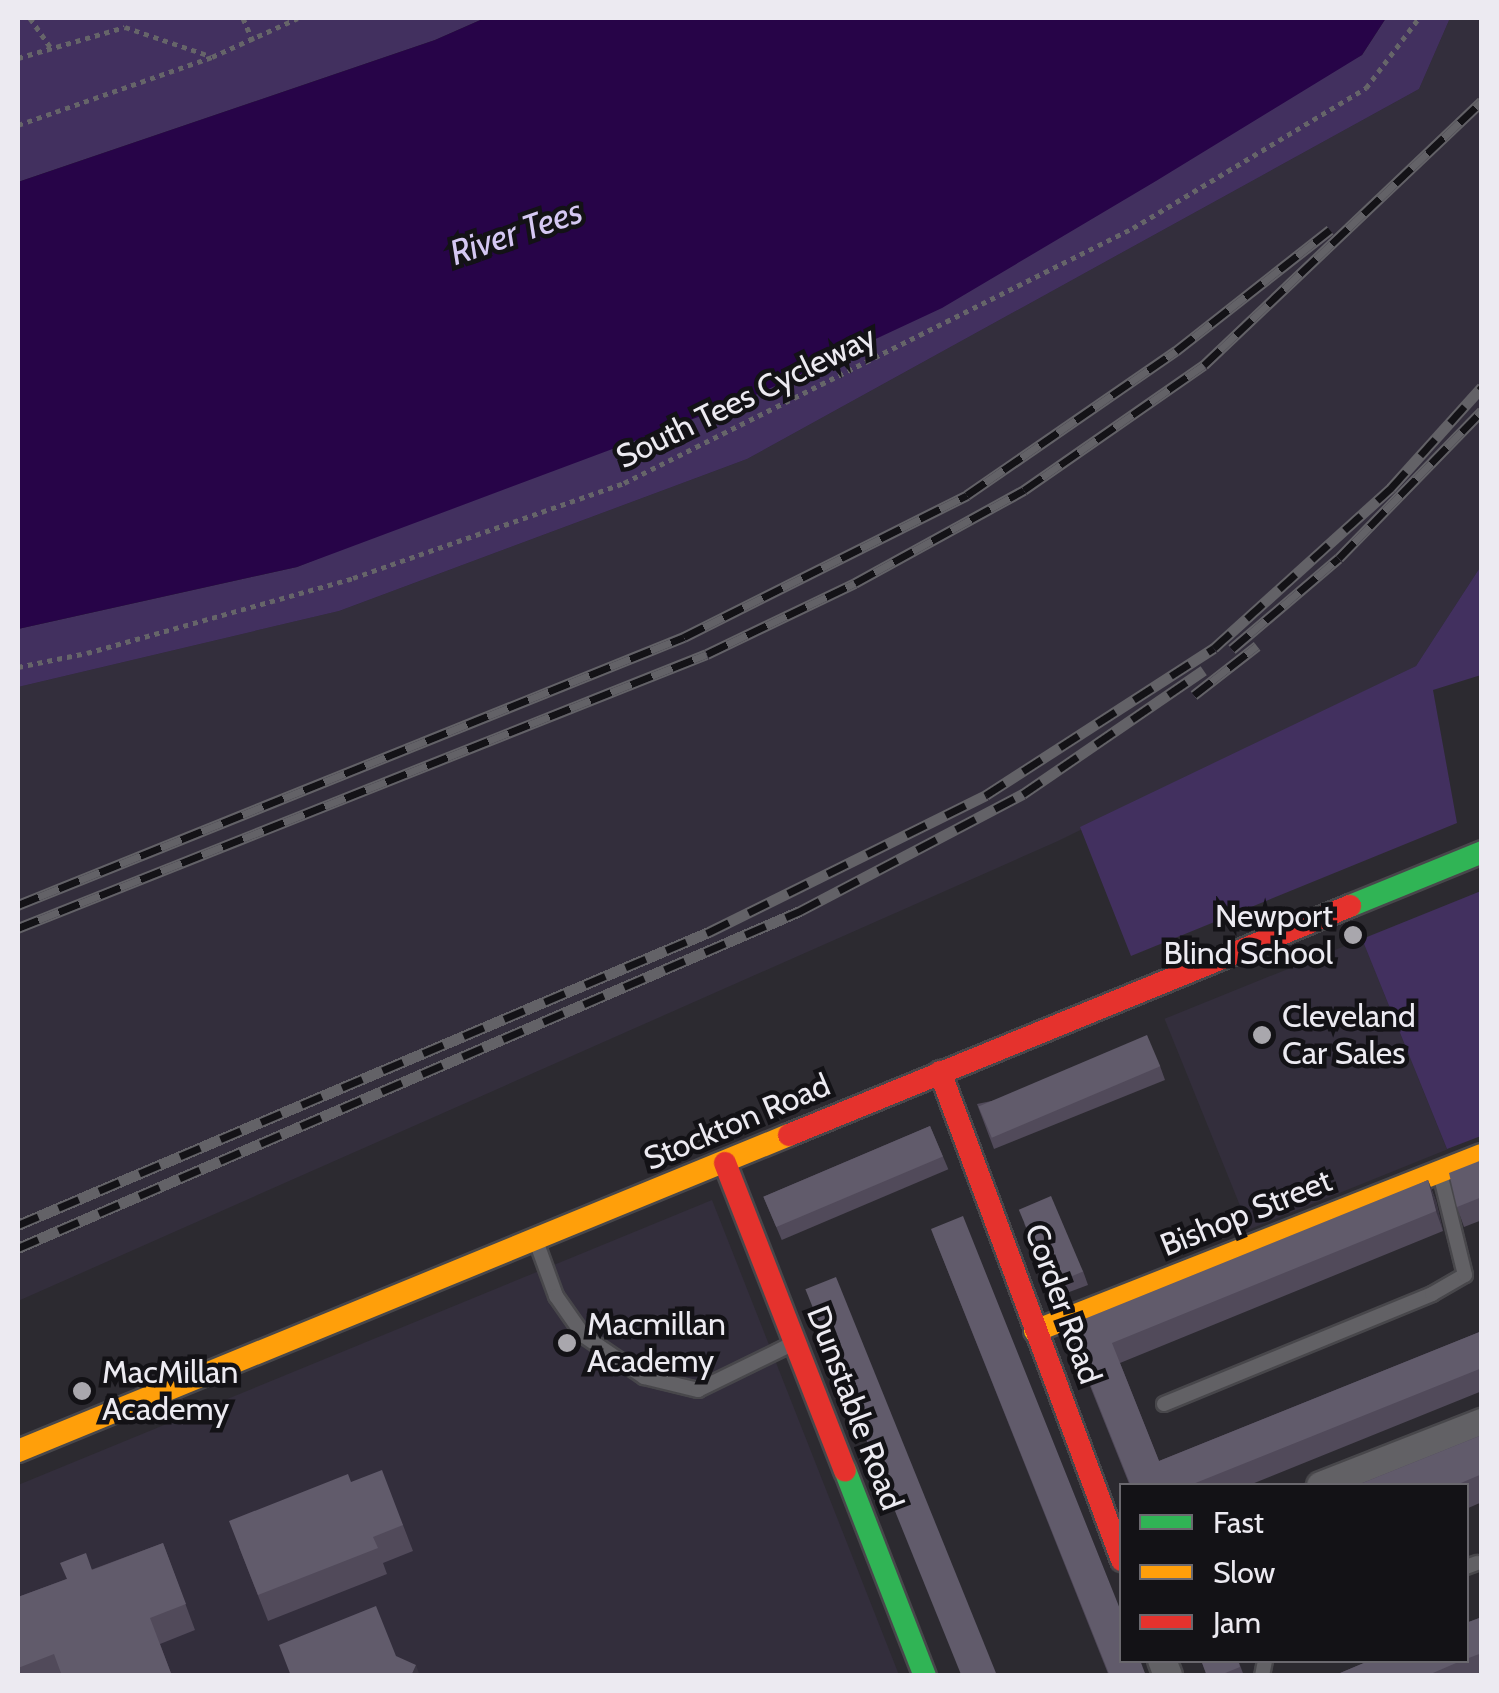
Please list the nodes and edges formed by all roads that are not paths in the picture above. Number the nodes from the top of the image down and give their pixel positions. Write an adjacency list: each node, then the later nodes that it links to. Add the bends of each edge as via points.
1 (1482, 852): 2 (main road, Stockton Road)
2 (940, 1072): 4 (main road, Stockton Road); 7 (main road, Corder Road)
3 (1482, 1156): 5 (main road, Bishop Street)
4 (725, 1163): 6 (main road, Stockton Road); 8 (main road, Dunstable Road)
5 (1440, 1172): 7 (main road, Bishop Street); 9 (lane, via 1464,1274 1432,1294)
6 (535, 1240): 8 (lane, via 556,1296 584,1336 644,1377 698,1390); 11 (main road, Stockton Road)
7 (1035, 1332): 13 (main road, Corder Road)
8 (795, 1343): 14 (main road, Dunstable Road)
9 (1164, 1404)
10 (1482, 1423): 12 (street)
11 (18, 1450)
12 (1329, 1483)
13 (1119, 1552)
14 (926, 1676)

